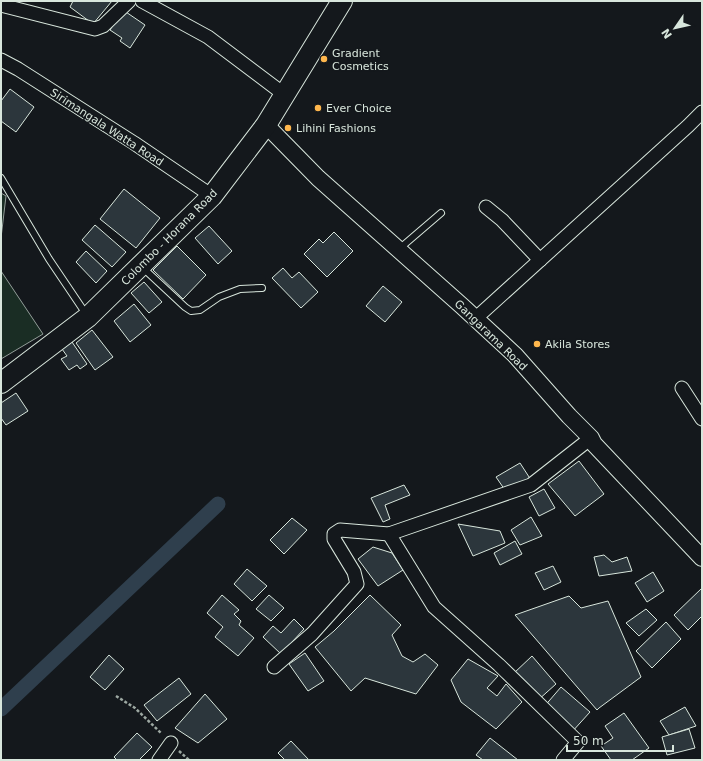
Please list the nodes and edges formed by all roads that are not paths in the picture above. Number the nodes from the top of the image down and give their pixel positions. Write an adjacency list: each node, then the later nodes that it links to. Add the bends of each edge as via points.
1 (129, 1): 4 (street, via 103,26 95,29)
2 (142, 1): 6 (street, via 208,37)
3 (342, 1): 6 (main road, Colombo - Horana Road)
4 (1, 5)
5 (1, 60): 10 (street, Sirimangala Watta Road, via 25,73)
6 (285, 95): 8 (main road, Colombo - Horana Road)
7 (702, 112): 14 (street)
8 (266, 125): 10 (main road, Colombo - Horana Road); 13 (street, Gangarama Road, via 318,178)
9 (1, 178): 17 (lane, via 49,259)
10 (212, 196): 15 (main road, Colombo - Horana Road)
11 (486, 207): 14 (street)
12 (441, 213): 13 (lane)
13 (398, 250): 18 (street, Gangarama Road)
14 (540, 260): 18 (street)
15 (141, 266): 16 (lane, via 191,311 200,310 219,297 240,289); 17 (main road, Colombo - Horana Road)
16 (262, 288)
17 (88, 317): 19 (main road, Colombo - Horana Road)
18 (476, 318): 22 (street, Gangarama Road, via 515,355)
19 (1, 383)
20 (682, 388): 21 (street)
21 (702, 419)
22 (591, 438): 23 (street, via 531,485); 24 (street, Gangarama Road)
23 (389, 534): 25 (street, via 340,530 334,534 334,539 354,572 357,584 312,634); 28 (street, via 434,607 500,665 578,742)
24 (702, 558)
25 (274, 667)
26 (171, 743): 27 (street)
27 (159, 760)
28 (563, 760)

